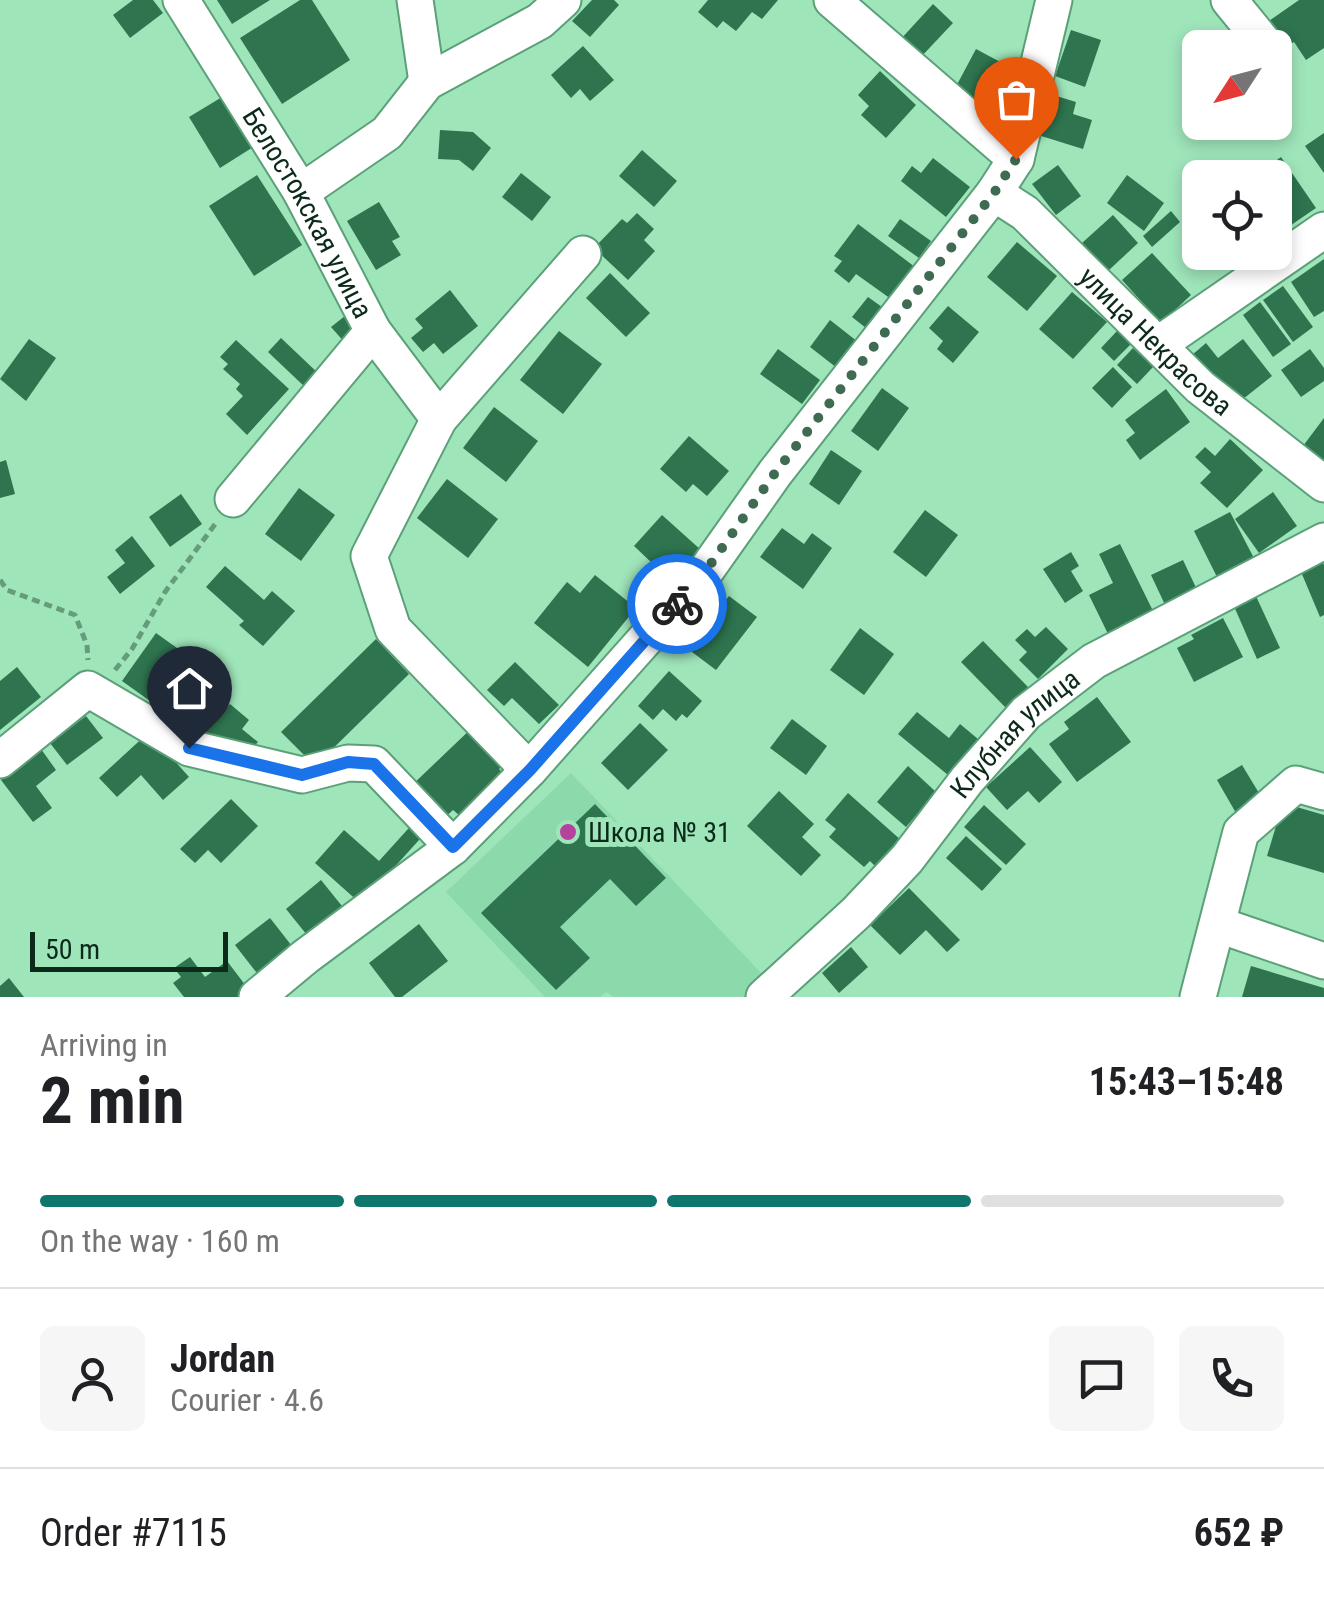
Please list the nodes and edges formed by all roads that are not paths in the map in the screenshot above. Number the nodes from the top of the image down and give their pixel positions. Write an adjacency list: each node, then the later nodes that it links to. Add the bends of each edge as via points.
1 (181, 0): 10 (street, Белостокская улица)
2 (415, 0): 8 (street)
3 (563, 0): 8 (street, via 540,21)
4 (832, 0): 9 (street)
5 (1054, 0): 9 (street)
6 (1229, 0): 7 (street)
7 (1253, 30)
8 (427, 82): 10 (street, via 387,133)
9 (1016, 159): 11 (street)
10 (301, 192): 14 (street, Белостокская улица)
11 (994, 193): 15 (street, улица Некрасова, via 1025,214); 21 (street, via 705,572)
12 (1324, 230): 15 (street)
13 (582, 254): 16 (street)
14 (373, 332): 16 (street, Белостокская улица); 18 (street)
15 (1159, 344): 17 (street, улица Некрасова, via 1200,386)
16 (438, 419): 21 (street, via 369,556 393,629)
17 (1324, 484)
18 (233, 498)
19 (1324, 541): 27 (street, Клубная улица, via 1094,661 1026,713 908,859)
20 (3, 752): 23 (street, via 88,689 189,748 302,775 348,762 374,764)
21 (530, 770): 23 (street)
22 (1324, 792): 24 (street, via 1296,784 1240,832)
23 (453, 847): 26 (street)
24 (1219, 926): 25 (street); 28 (street)
25 (1324, 961)
26 (257, 997)
27 (764, 997)
28 (1198, 997)

